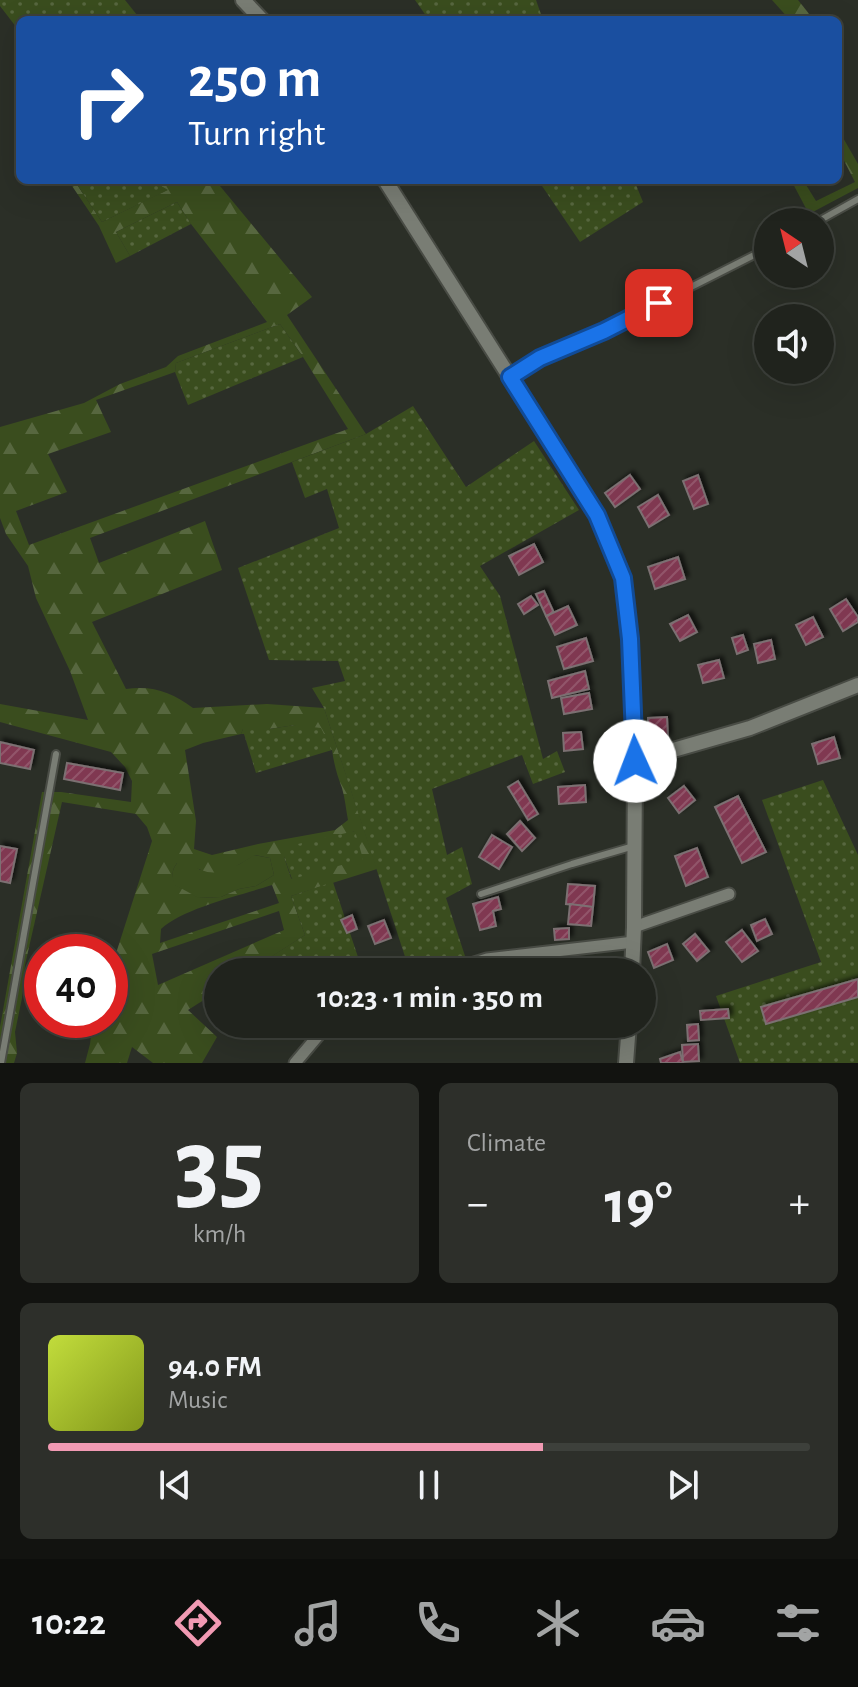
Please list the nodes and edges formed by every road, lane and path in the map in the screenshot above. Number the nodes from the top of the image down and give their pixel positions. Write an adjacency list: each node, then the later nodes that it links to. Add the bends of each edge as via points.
1 (243, 0): 2 (street)
2 (258, 16)
3 (388, 184): 7 (street)
4 (858, 199): 5 (lane)
5 (834, 212)
6 (754, 255): 7 (lane)
7 (510, 377): 10 (street, via 597,515 623,578)
8 (858, 685): 10 (street, via 750,728)
9 (56, 754): 19 (lane)
10 (635, 761): 11 (street)
11 (635, 846): 12 (lane); 14 (street)
12 (481, 894)
13 (729, 894): 14 (street)
14 (634, 935): 15 (street); 16 (street)
15 (493, 958)
16 (633, 958)
17 (316, 1038): 20 (street)
18 (628, 1038): 21 (street)
19 (1, 1063)
20 (295, 1063)
21 (626, 1063)

